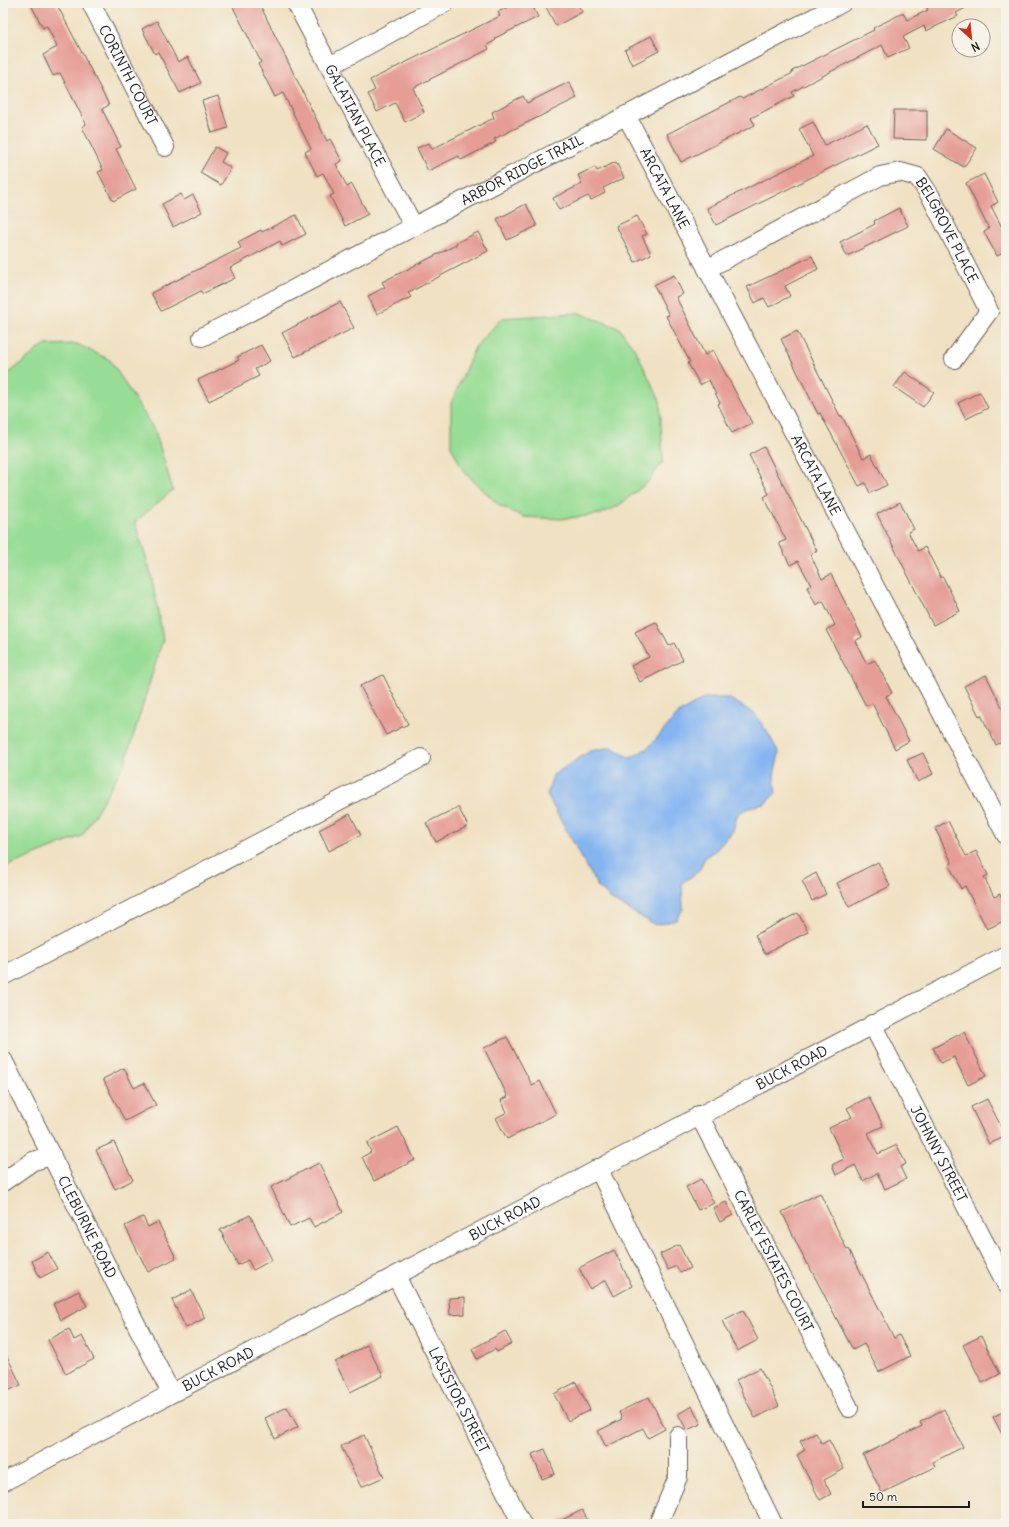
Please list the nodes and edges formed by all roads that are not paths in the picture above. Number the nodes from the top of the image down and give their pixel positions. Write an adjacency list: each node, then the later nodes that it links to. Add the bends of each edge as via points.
1 (91, 3): 7 (street, CORINTH COURT)
2 (296, 3): 5 (street, GALATIAN PLACE)
3 (445, 3): 5 (street)
4 (842, 3): 6 (street, ARBOR RIDGE TRAIL)
5 (330, 66): 8 (street, GALATIAN PLACE)
6 (626, 115): 8 (street, ARBOR RIDGE TRAIL); 9 (street, ARCATA LANE)
7 (164, 147)
8 (414, 227): 10 (street, ARBOR RIDGE TRAIL)
9 (707, 269): 11 (street, BELGROVE PLACE, via 880,176 900,172 918,177 931,197 989,311); 13 (street, ARCATA LANE)
10 (202, 337)
11 (954, 359)
12 (421, 758): 15 (street)
13 (1006, 835)
14 (1006, 955): 16 (street, BUCK ROAD)
15 (3, 976)
16 (872, 1024): 18 (street, BUCK ROAD); 23 (street, JOHNNY STREET)
17 (3, 1060): 19 (street, CLEBURNE ROAD)
18 (699, 1115): 20 (street, BUCK ROAD); 25 (street, CARLEY ESTATES COURT)
19 (52, 1156): 21 (street, via 33,1161); 24 (street, CLEBURNE ROAD)
20 (598, 1168): 22 (street, BUCK ROAD); 30 (street)
21 (3, 1182)
22 (396, 1276): 24 (street, BUCK ROAD); 28 (street, LASISTOR STREET)
23 (1006, 1284)
24 (172, 1393): 27 (street, BUCK ROAD)
25 (849, 1408)
26 (678, 1436): 29 (street, via 678,1477)
27 (3, 1482)
28 (522, 1524)
29 (658, 1524)
30 (773, 1524)

